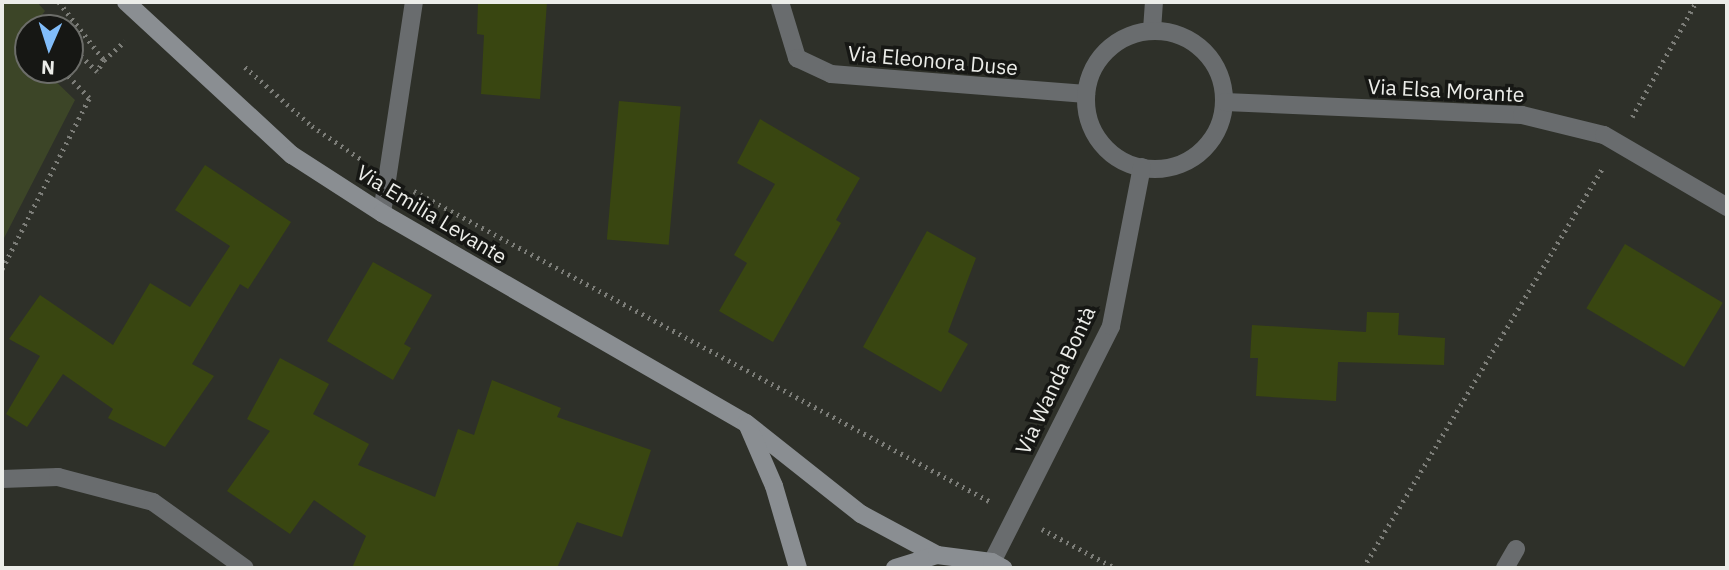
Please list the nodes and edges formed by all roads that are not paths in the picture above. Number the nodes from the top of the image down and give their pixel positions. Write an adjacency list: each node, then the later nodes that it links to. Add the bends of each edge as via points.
1 (126, 2): 10 (main road, Via Emilia Levante, via 292,155)
2 (414, 2): 10 (street)
3 (780, 2): 6 (street, Via Eleonora Duse, via 796,58 831,74)
4 (1154, 2): 5 (street)
5 (1152, 30): 6 (street, via 1115,44 1096,66); 7 (street, via 1196,43 1212,59 1222,79)
6 (1086, 94): 8 (street, via 1094,133 1107,149)
7 (1225, 102): 8 (street, via 1220,126 1207,146 1189,160 1166,168); 9 (street, Via Elsa Morante, via 1522,115 1604,135)
8 (1142, 167): 15 (street, Via Wanda Bontà, via 1111,326 1015,515)
9 (1727, 207)
10 (382, 213): 11 (main road, Via Emilia Levante)
11 (746, 423): 14 (main road, Via Emilia Levante, via 861,514); 17 (main road, via 774,486)
12 (2, 479): 16 (street, via 58,477 153,502)
13 (1516, 549): 19 (street)
14 (937, 555): 15 (main road); 18 (main road)
15 (997, 565)
16 (245, 568)
17 (798, 568)
18 (895, 568)
19 (1505, 568)

